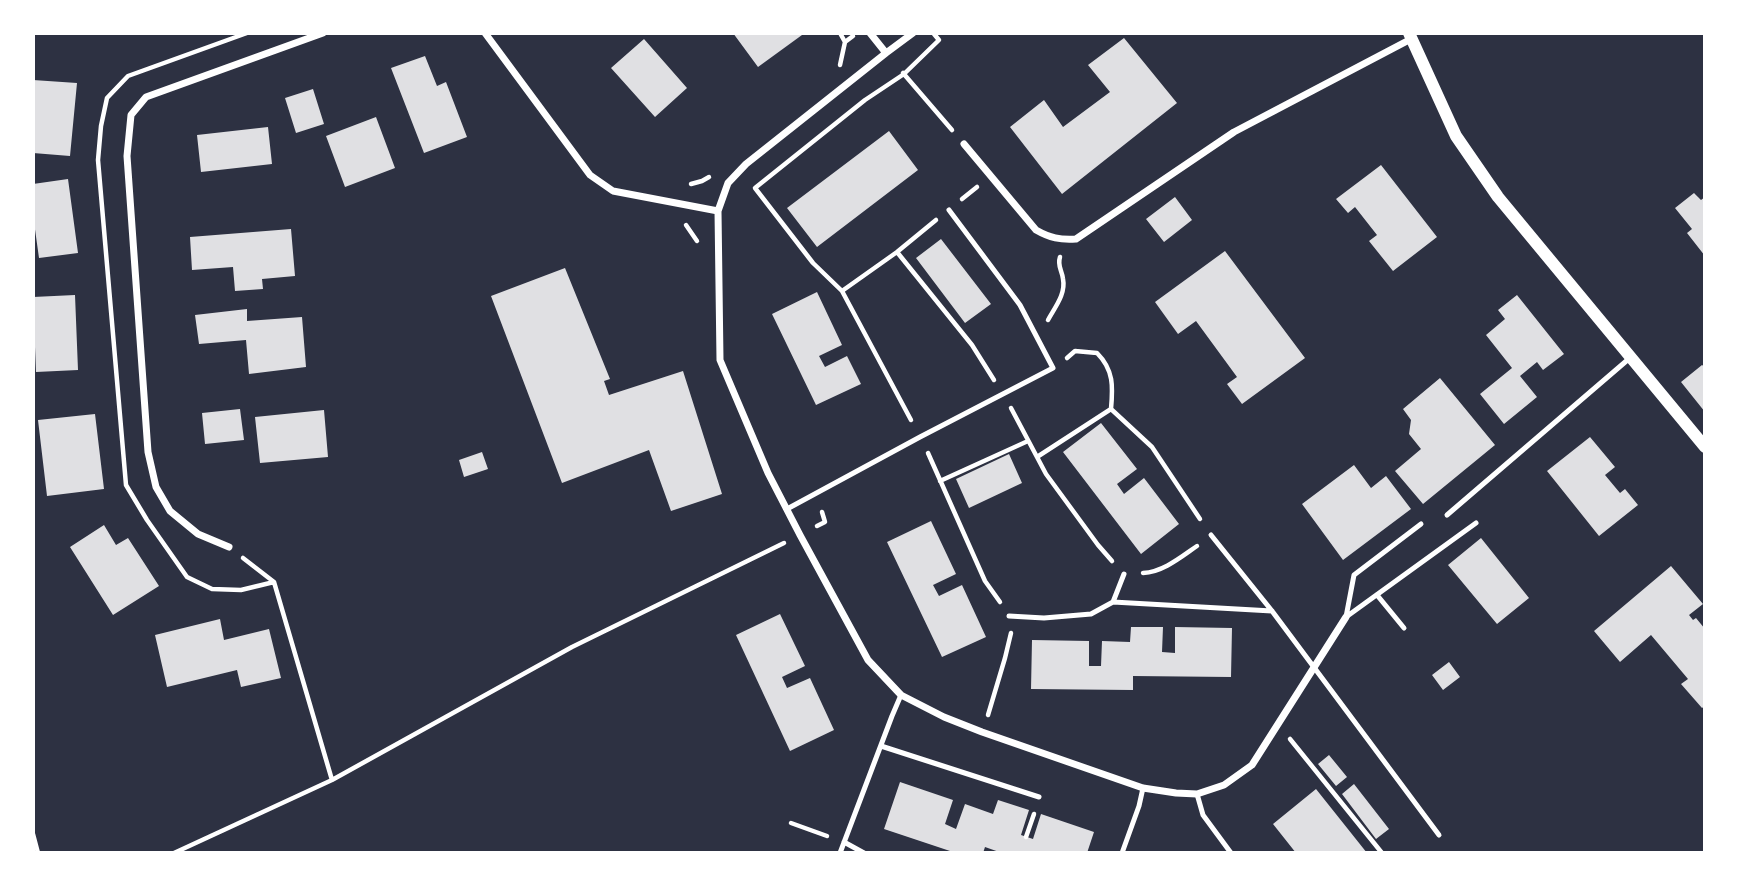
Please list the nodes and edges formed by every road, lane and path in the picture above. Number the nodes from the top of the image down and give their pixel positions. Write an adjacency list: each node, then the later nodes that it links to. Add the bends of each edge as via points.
1 (323, 33): 34 (street, via 146,97 131,115 127,156 148,452 156,487 170,511 198,534)
2 (485, 33): 14 (street, via 590,175 613,191)
3 (839, 33): 8 (path)
4 (870, 33): 9 (street)
5 (913, 33): 9 (street)
6 (933, 33): 10 (path, via 939,40)
7 (1410, 36): 15 (street, via 1234,132 1076,239); 19 (street, via 1456,136 1498,197)
8 (845, 42)
9 (886, 53): 10 (path); 14 (street, via 746,164 728,183)
10 (904, 74): 11 (path); 17 (path, via 755,188 813,263)
11 (964, 144): 12 (street)
12 (991, 176): 13 (path); 15 (street, via 1037,230)
13 (949, 210): 16 (path); 18 (lane, via 1020,304)
14 (718, 211): 28 (street, via 720,360)
15 (1065, 240): 18 (path, via 1058,264 1063,293)
16 (897, 252): 17 (path); 21 (path, via 972,345)
17 (842, 291): 23 (path)
18 (1038, 339): 20 (lane)
19 (1631, 357): 25 (street); 29 (lane)
20 (1053, 368): 21 (lane); 22 (path, via 1074,351 1097,353 1105,361 1113,385)
21 (1003, 394): 23 (lane); 24 (path)
22 (1111, 410): 26 (path); 32 (path, via 1152,447)
23 (920, 437): 27 (path); 28 (lane)
24 (1028, 441): 26 (path); 27 (path)
25 (1705, 447)
26 (1037, 457): 35 (path, via 1098,545)
27 (940, 481): 39 (path, via 985,581)
28 (787, 509): 33 (street)
29 (1447, 515)
30 (1476, 523): 36 (lane)
31 (1420, 524): 40 (lane, via 1354,575)
32 (1211, 535): 35 (path, via 1150,573); 38 (lane)
33 (800, 536): 43 (street, via 868,660); 47 (path, via 572,647)
34 (229, 547): 47 (path, via 274,582)
35 (1124, 574): 37 (lane)
36 (1377, 595): 40 (lane); 41 (lane)
37 (1113, 601): 38 (lane); 39 (lane, via 1091,614)
38 (1272, 611): 42 (lane)
39 (1009, 616): 45 (path, via 1012,631)
40 (1346, 617): 42 (street)
41 (1404, 628)
42 (1314, 667): 44 (street); 54 (lane)
43 (901, 695): 45 (street); 46 (lane)
44 (1278, 725): 49 (street, via 1252,765 1224,785); 63 (path)
45 (982, 732): 48 (street)
46 (881, 746): 50 (lane); 56 (lane)
47 (332, 780): 58 (path)
48 (1143, 788): 49 (street); 61 (lane)
49 (1197, 793): 62 (lane, via 1203,815)
50 (1039, 797)
51 (1037, 806): 55 (path)
52 (791, 823): 56 (path)
53 (33, 834): 57 (path)
54 (1438, 835)
55 (1026, 837)
56 (844, 842): 59 (lane); 60 (lane)
57 (38, 853)
58 (174, 853)
59 (840, 853)
60 (864, 853)
61 (1122, 853)
62 (1231, 853)
63 (1382, 853)

